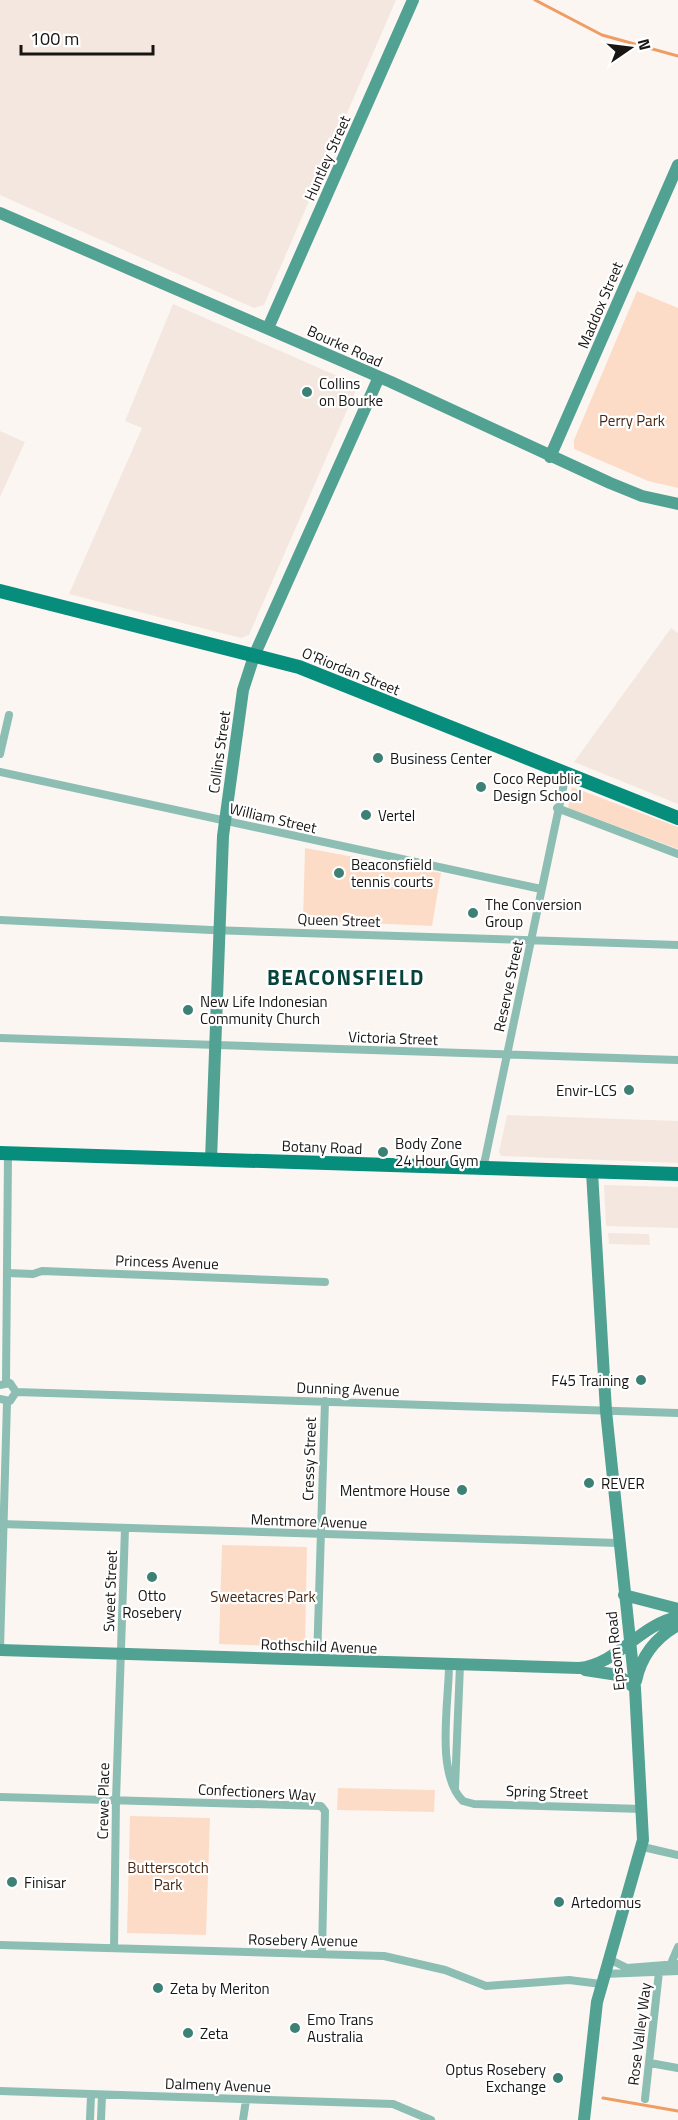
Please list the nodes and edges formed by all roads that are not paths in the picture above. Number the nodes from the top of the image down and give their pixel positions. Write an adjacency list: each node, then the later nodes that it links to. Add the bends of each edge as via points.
1 (412, 0): 4 (street, Huntley Street)
2 (678, 165): 6 (street, Maddox Street)
3 (0, 213): 4 (street, Bourke Road)
4 (268, 328): 5 (street, Bourke Road)
5 (379, 377): 6 (street, Bourke Road); 9 (street, Collins Street)
6 (550, 457): 7 (street, Bourke Road, via 642,496)
7 (678, 504)
8 (0, 591): 9 (main road, O'Riordan Street)
9 (254, 656): 13 (main road, O'Riordan Street, via 306,669); 16 (street, Collins Street, via 243,690)
10 (9, 715): 11 (street)
11 (0, 754)
12 (0, 772): 16 (street, William Street)
13 (566, 774): 14 (street, Reserve Street); 15 (main road, O'Riordan Street)
14 (557, 808): 17 (street); 18 (street, Reserve Street)
15 (678, 818)
16 (225, 820): 18 (street, William Street); 20 (street, Collins Street)
17 (678, 854)
18 (541, 889): 21 (street, Reserve Street)
19 (0, 920): 20 (street, Queen Street)
20 (220, 930): 21 (street, Queen Street); 24 (street, Collins Street)
21 (532, 941): 22 (street, Queen Street); 25 (street, Reserve Street)
22 (678, 945)
23 (0, 1038): 24 (street, Victoria Street)
24 (215, 1045): 25 (street, Victoria Street); 28 (street, Collins Street)
25 (507, 1056): 26 (street, Victoria Street); 29 (street, Reserve Street)
26 (678, 1060)
27 (4, 1154): 28 (main road, Botany Road); 32 (street)
28 (211, 1160): 29 (main road, Botany Road)
29 (483, 1169): 30 (main road, Botany Road)
30 (592, 1172): 31 (main road, Botany Road); 38 (street, Epsom Road)
31 (678, 1174)
32 (7, 1273): 33 (street, Princess Avenue); 34 (street)
33 (326, 1282)
34 (3, 1383): 35 (street, via 14,1385)
35 (16, 1392): 36 (street, via 14,1398); 37 (street, Dunning Avenue)
36 (3, 1400): 40 (street)
37 (325, 1401): 38 (street, Dunning Avenue); 42 (street, Cressy Street)
38 (606, 1411): 39 (street, Dunning Avenue); 43 (street, Epsom Road)
39 (678, 1413)
40 (2, 1524): 41 (street, Mentmore Avenue); 49 (street)
41 (125, 1528): 42 (street, Mentmore Avenue); 50 (street, Sweet Street)
42 (320, 1534): 43 (street, Mentmore Avenue); 51 (street, Cressy Street)
43 (618, 1544): 44 (street, Epsom Road)
44 (624, 1595): 45 (street); 48 (street, Epsom Road)
45 (678, 1609)
46 (678, 1617): 48 (street, Rothschild Avenue, via 653,1626)
47 (678, 1625): 54 (street, via 648,1651)
48 (629, 1643): 53 (street, Rothschild Avenue, via 597,1665); 54 (street, Epsom Road)
49 (0, 1650): 50 (street, Rothschild Avenue)
50 (122, 1655): 51 (street, Rothschild Avenue); 59 (street, Crewe Place)
51 (317, 1661): 52 (street, Rothschild Avenue)
52 (454, 1665): 53 (street, Rothschild Avenue); 55 (street); 56 (street)
53 (572, 1668): 54 (street, via 616,1674)
54 (634, 1688): 60 (street, Epsom Road)
55 (459, 1711): 56 (street); 57 (street)
56 (447, 1727): 57 (street, via 447,1764)
57 (456, 1792): 60 (street, Spring Street, via 463,1801 474,1804)
58 (0, 1797): 59 (street, Confectioners Way)
59 (116, 1800): 65 (street, Crewe Place); 66 (street, Confectioners Way, via 321,1806 326,1811)
60 (642, 1809): 61 (street, Epsom Road)
61 (643, 1847): 62 (street); 67 (street, Epsom Road)
62 (678, 1854)
63 (0, 1945): 65 (street, Rosebery Avenue)
64 (678, 1947): 68 (street, Rose Valley Way)
65 (114, 1948): 66 (street, Rosebery Avenue)
66 (322, 1954): 69 (street, Rosebery Avenue, via 395,1957 486,1986)
67 (609, 1959): 68 (street, via 627,1968); 69 (street, Epsom Road)
68 (671, 1969): 69 (street, Rosebery Avenue); 70 (street, Rose Valley Way)
69 (602, 1979): 81 (street, Epsom Road, via 590,2042)
70 (650, 2063): 71 (street); 75 (street, Rose Valley Way)
71 (678, 2068)
72 (0, 2091): 73 (street, Dalmeny Avenue)
73 (91, 2095): 74 (street, Dalmeny Avenue); 77 (street)
74 (102, 2095): 76 (street, Dalmeny Avenue); 78 (street)
75 (645, 2099)
76 (246, 2100): 79 (street); 80 (street, Dalmeny Avenue, via 393,2104)
77 (90, 2120)
78 (101, 2120)
79 (243, 2120)
80 (431, 2120)
81 (584, 2120)

